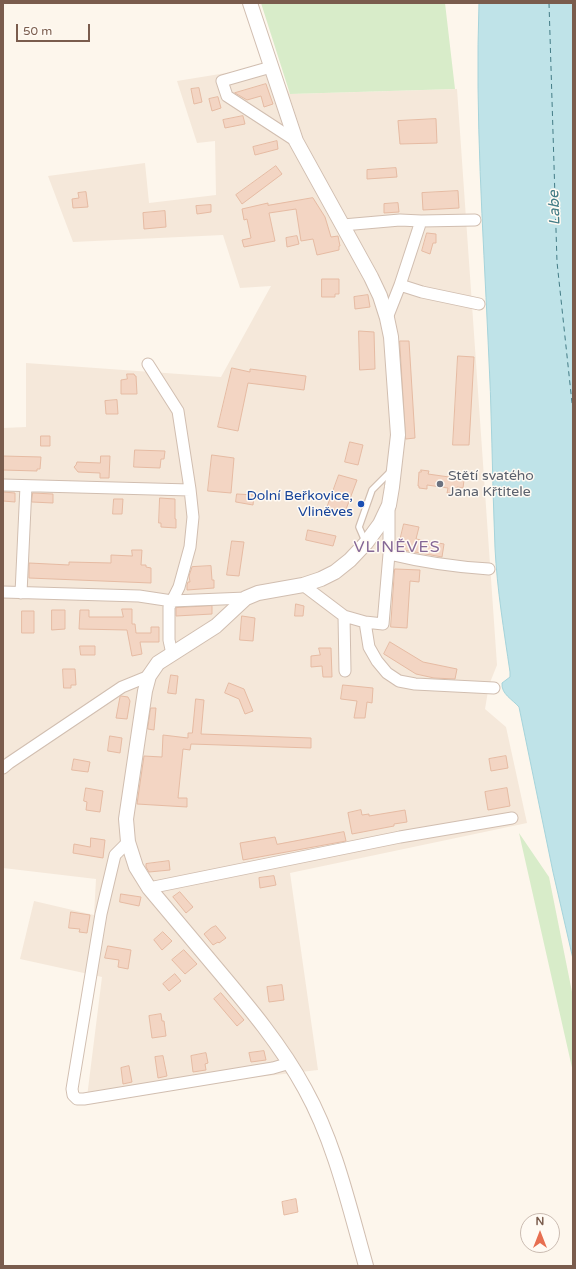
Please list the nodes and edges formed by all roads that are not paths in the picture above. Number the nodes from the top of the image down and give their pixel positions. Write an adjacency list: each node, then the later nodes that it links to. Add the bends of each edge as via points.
1 (250, 3): 2 (street)
2 (271, 67): 3 (street); 3 (street, via 222,81 223,88 226,96)
3 (296, 141): 6 (street)
4 (475, 220): 5 (street)
5 (421, 221): 6 (street, via 400,220); 7 (street)
6 (342, 225): 9 (street, via 372,277)
7 (400, 285): 8 (street); 9 (street)
8 (480, 304)
9 (387, 318): 11 (street, via 391,337 397,415)
10 (148, 364): 14 (street, via 178,411)
11 (395, 467): 15 (street); 16 (lane, via 372,490 359,527)
12 (3, 485): 13 (street)
13 (26, 486): 14 (street); 21 (street)
14 (190, 490): 23 (street, via 193,517 190,547 179,587)
15 (389, 505): 16 (street, via 380,524); 17 (street)
16 (366, 543): 19 (street, via 335,572)
17 (389, 554): 18 (street, via 418,562); 25 (street, via 383,624)
18 (489, 569)
19 (303, 585): 22 (street, via 258,593); 24 (street)
20 (3, 592): 21 (street)
21 (21, 593): 23 (street, via 139,596)
22 (246, 598): 23 (street); 26 (street, via 216,626)
23 (172, 601): 26 (street, via 169,607)
24 (344, 616): 25 (street); 27 (street)
25 (365, 622): 29 (street, via 369,646 377,661 387,673 399,681)
26 (172, 654): 28 (street, via 158,663)
27 (345, 671)
28 (149, 676): 30 (street, via 122,687); 32 (street, via 126,819)
29 (494, 688)
30 (3, 768)
31 (512, 818): 33 (street, via 400,837)
32 (128, 842): 33 (street, via 136,867); 34 (street, via 115,855 101,914 73,1095 77,1099 84,1099)
33 (149, 888): 34 (street, via 250,1008)
34 (290, 1063): 35 (street, via 326,1132)
35 (366, 1266)

